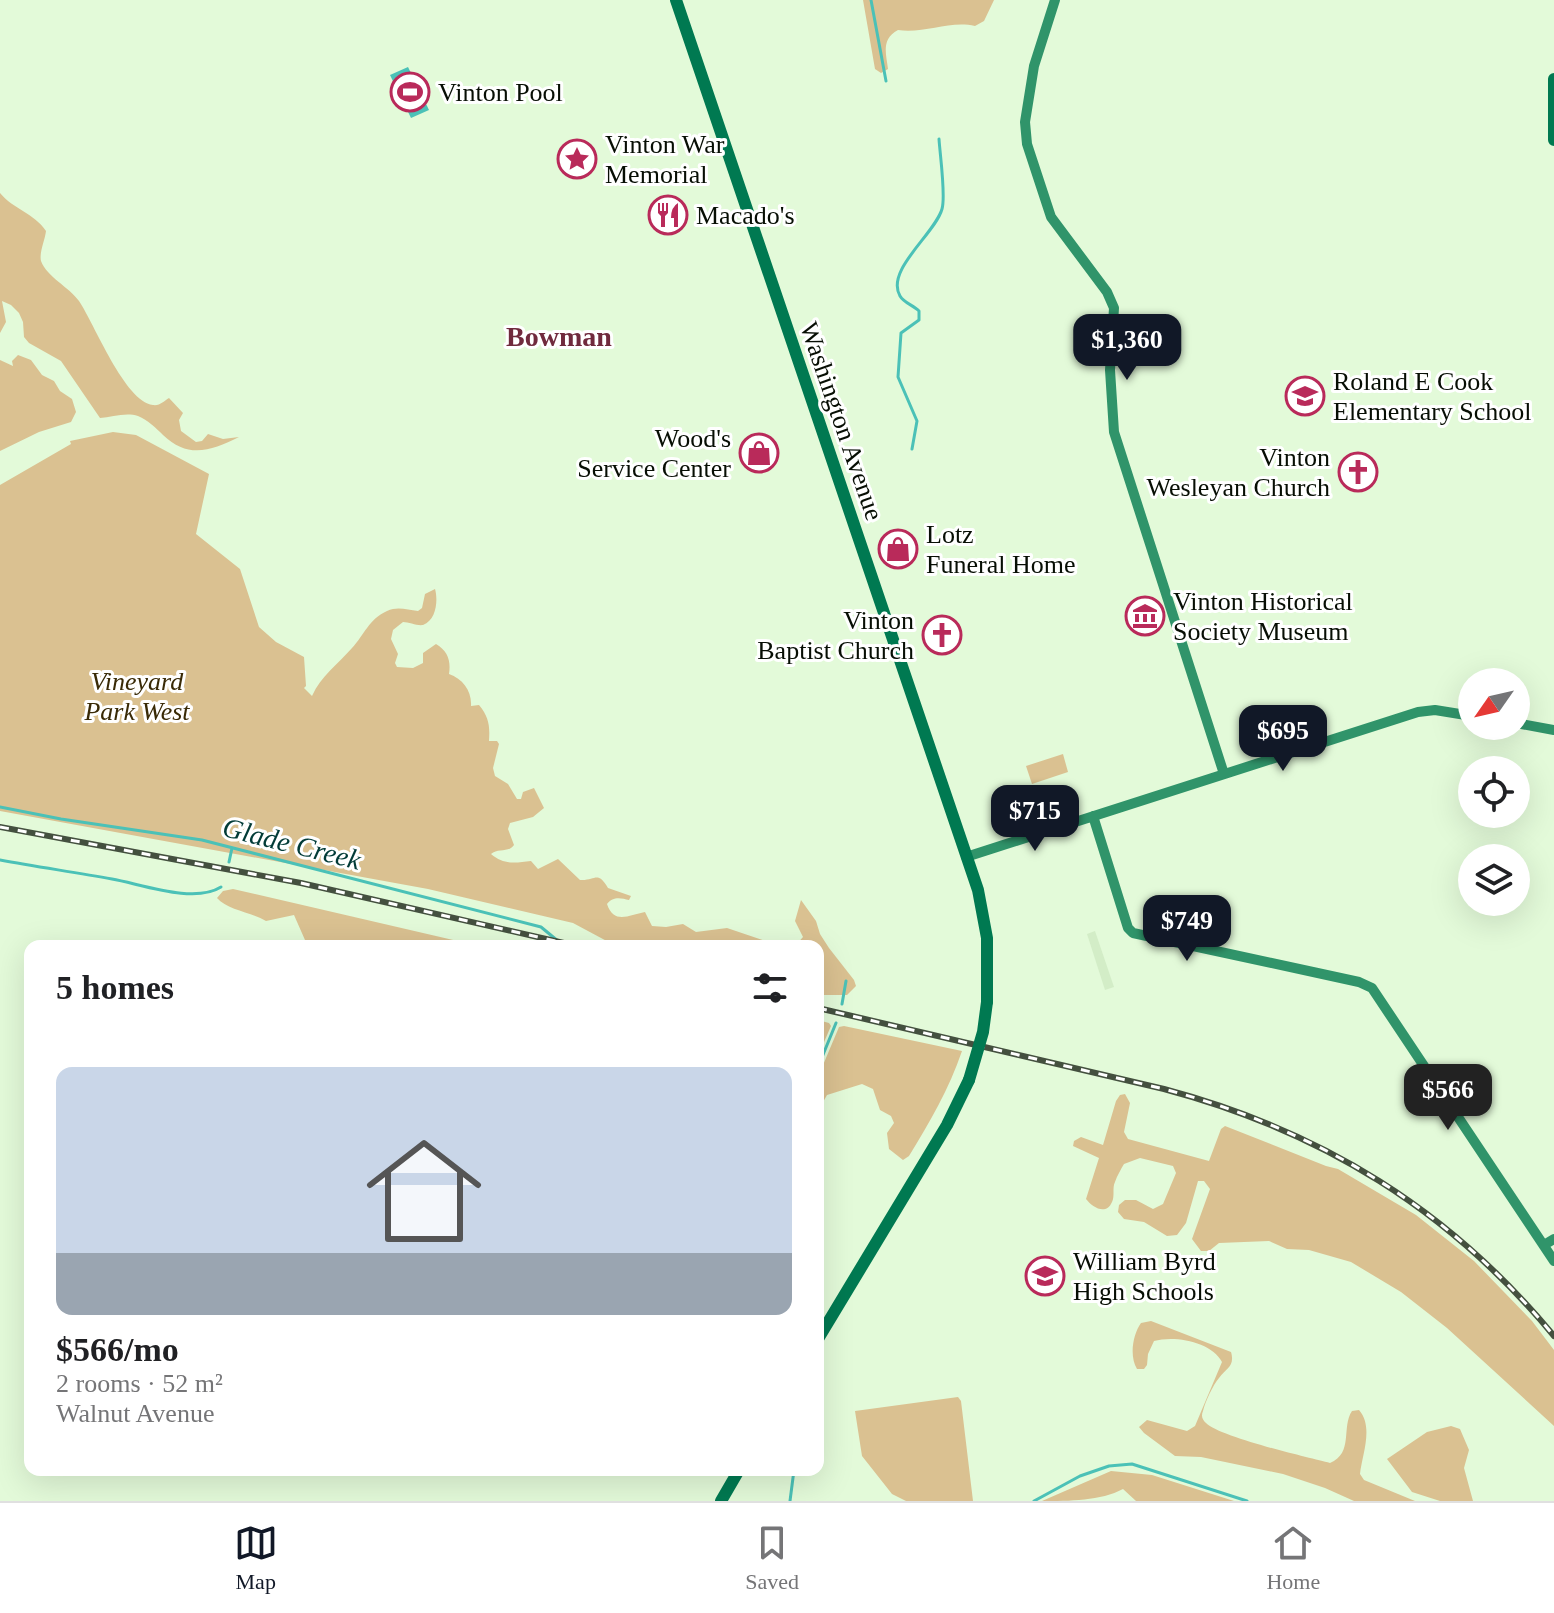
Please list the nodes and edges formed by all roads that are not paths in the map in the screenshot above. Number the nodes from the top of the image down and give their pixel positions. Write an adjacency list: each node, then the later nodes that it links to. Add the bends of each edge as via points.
1 (676, 0): 11 (main road, Washington Avenue)
2 (1055, 0): 9 (street, via 1034,66 1027,144 1051,217 1114,308 1114,432)
3 (1554, 79): 4 (main road)
4 (1553, 129): 5 (main road)
5 (1554, 140)
6 (1458, 714): 9 (street, via 1418,712)
7 (1530, 726): 8 (street)
8 (1554, 730)
9 (1224, 774): 10 (street)
10 (1093, 816): 11 (street); 13 (street, via 1128,928 1372,988)
11 (966, 857): 15 (main road, Washington Avenue, bridge, via 984,915 989,966 983,1032 969,1080)
12 (1554, 1239): 13 (street)
13 (1544, 1245): 14 (street)
14 (1554, 1261)
15 (824, 1329)
16 (736, 1476): 17 (main road)
17 (721, 1501)

